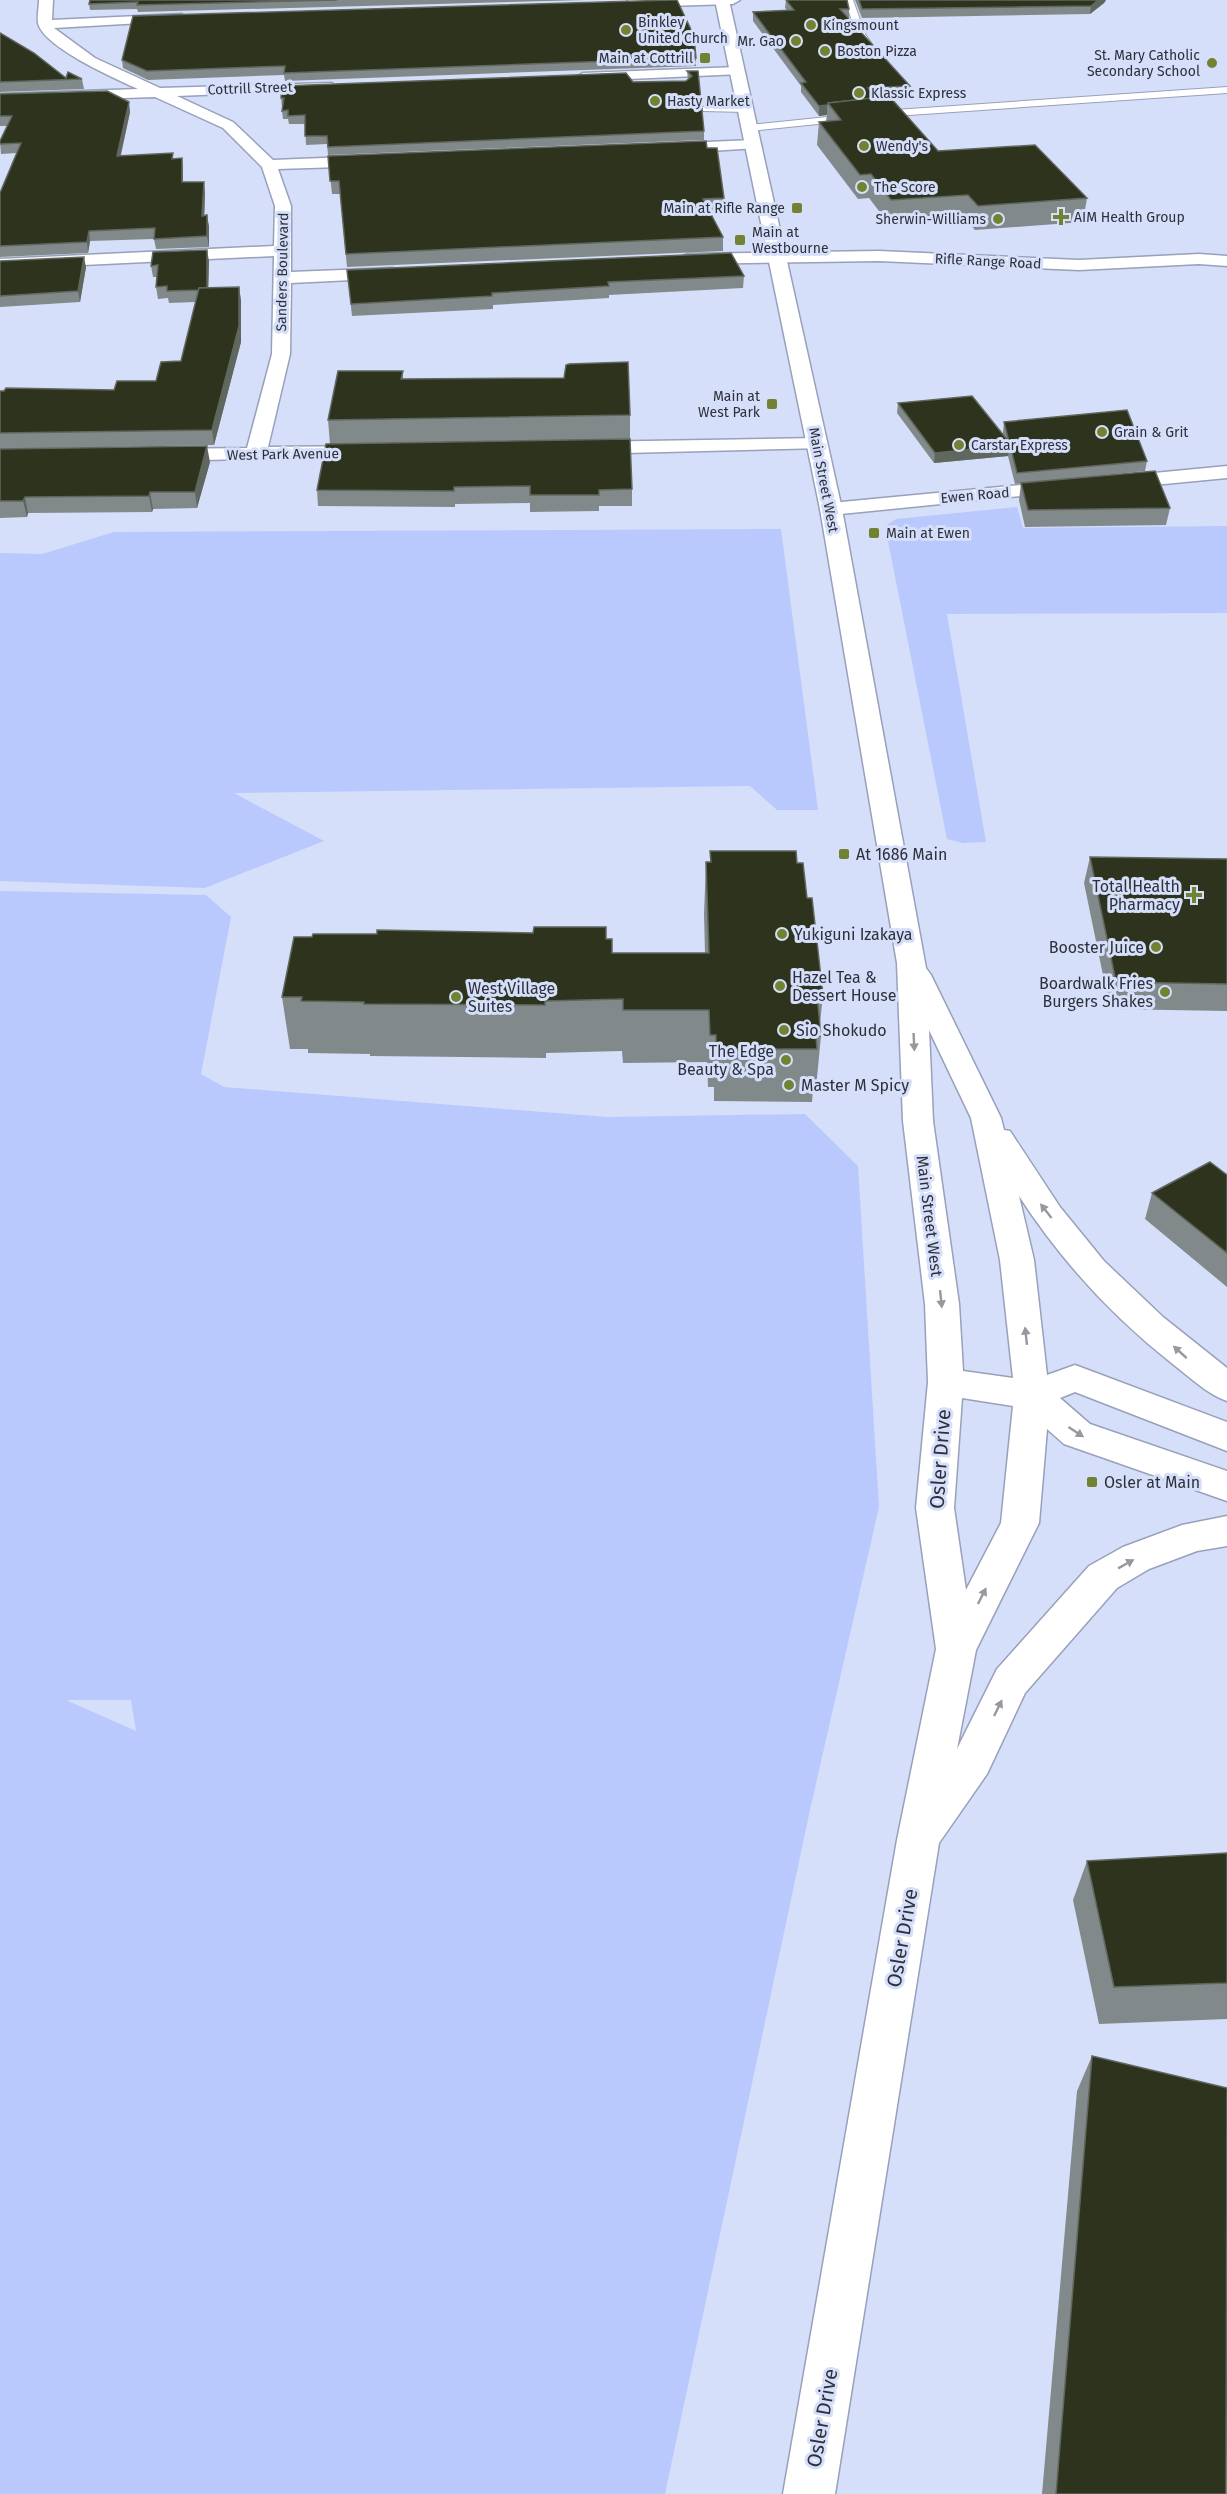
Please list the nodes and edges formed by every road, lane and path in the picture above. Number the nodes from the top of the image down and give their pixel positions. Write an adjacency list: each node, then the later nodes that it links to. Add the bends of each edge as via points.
1 (46, 0): 7 (street)
2 (722, 0): 3 (street); 5 (street); 9 (street, Main Street West)
3 (733, 0)
4 (849, 0): 8 (lane, via 861,35)
5 (620, 3)
6 (196, 17): 7 (street)
7 (45, 24): 15 (street, Sanders Boulevard, via 50,32 90,61)
8 (875, 51)
9 (737, 71): 10 (street); 18 (street, Main Street West)
10 (631, 75): 11 (street); 12 (lane, via 633,85)
11 (571, 77)
12 (675, 84)
13 (345, 85): 15 (street, Cottrill Street)
14 (1227, 90): 19 (lane, via 895,112)
15 (158, 92): 16 (street, Cottrill Street); 23 (street, Sanders Boulevard, via 228,125)
16 (0, 98)
17 (706, 109): 18 (lane)
18 (745, 109): 19 (street, Main Street West)
19 (750, 128): 20 (street, Main Street West)
20 (753, 146): 21 (street); 26 (street, Main Street West)
21 (639, 150)
22 (383, 160): 23 (street)
23 (269, 165): 24 (street, Sanders Boulevard, via 283,206)
24 (280, 251): 30 (street); 32 (street, Sanders Boulevard)
25 (1227, 254): 27 (street, Rifle Range Road)
26 (777, 256): 27 (street, Rifle Range Road, via 879,256 1079,265); 28 (street, Rifle Range Road); 33 (street, Main Street West)
27 (1199, 259): 29 (street, Rifle Range Road)
28 (670, 260)
29 (1227, 261)
30 (0, 264)
31 (409, 272): 32 (street)
32 (281, 278): 36 (street, Sanders Boulevard, via 281,354)
33 (817, 444): 34 (street); 39 (street, Main Street West)
34 (562, 449)
35 (386, 452): 36 (street, West Park Avenue)
36 (256, 454): 37 (street, West Park Avenue)
37 (140, 456)
38 (1227, 472): 39 (street, Ewen Road)
39 (831, 509): 40 (street, Main Street West)
40 (911, 963): 41 (street, Main Street West); 42 (street, Main Street West, one-way to 42, via 918,1120 942,1304)
41 (986, 1118): 43 (street, one-way to 41, via 1188,1359 1094,1271 1035,1197); 44 (street, Main Street West, one-way to 41, via 1017,1260)
42 (946, 1382): 44 (street); 48 (street, Osler Drive, via 935,1508)
43 (1227, 1387)
44 (1032, 1395): 45 (street, via 1075,1378); 46 (street, one-way to 46, via 1077,1434); 48 (street, Main Street West, one-way to 44, via 1020,1523)
45 (1227, 1437)
46 (1227, 1486)
47 (1227, 1531): 49 (street, one-way to 47, via 972,1761 1011,1681 1103,1577 1136,1558 1195,1536)
48 (956, 1648): 49 (street, Osler Drive)
49 (918, 1840): 50 (street, Osler Drive)
50 (809, 2494)

